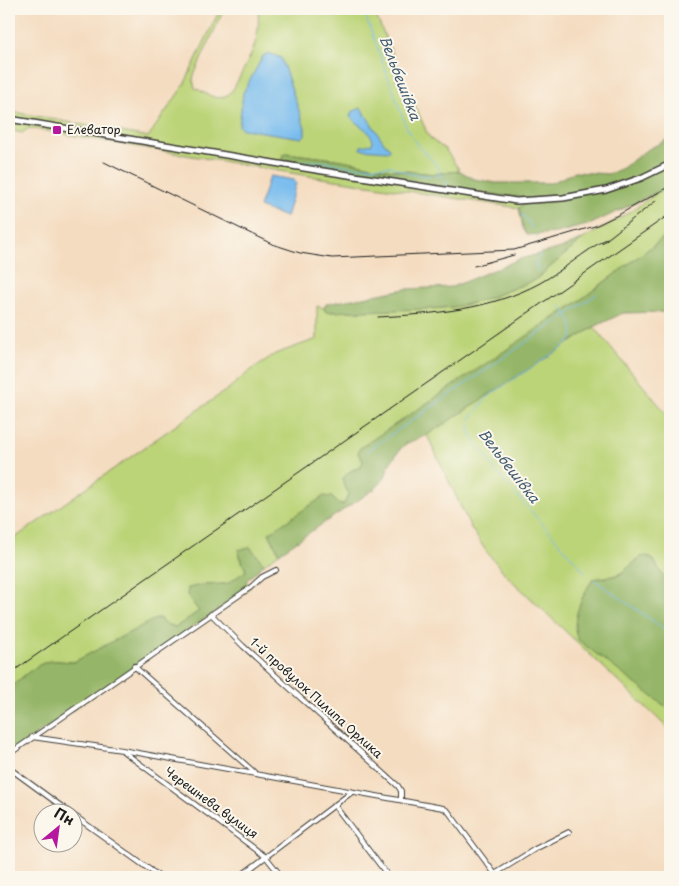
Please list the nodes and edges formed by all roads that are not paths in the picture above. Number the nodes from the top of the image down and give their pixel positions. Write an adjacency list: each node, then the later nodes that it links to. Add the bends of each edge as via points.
1 (9, 119): 2 (street, via 516,201 563,198 606,190)
2 (670, 164)
3 (276, 570): 4 (street)
4 (211, 614): 5 (street); 12 (street, 1-й провулок Пилипа Орлика, via 398,786)
5 (134, 666): 6 (street); 10 (street)
6 (32, 737): 7 (street); 8 (street)
7 (122, 750): 10 (street); 17 (street, Черешнева вулиця)
8 (9, 754)
9 (9, 768): 13 (street)
10 (255, 773): 11 (street)
11 (352, 792): 12 (street); 14 (street)
12 (401, 800): 18 (street, via 447,809)
13 (58, 804)
14 (335, 806): 17 (street); 22 (street)
15 (82, 821): 19 (street)
16 (568, 832): 18 (street)
17 (266, 857): 20 (street); 21 (street, Черешнева вулиця)
18 (495, 874): 23 (street)
19 (160, 877)
20 (239, 877)
21 (282, 877)
22 (389, 877)
23 (490, 877)

